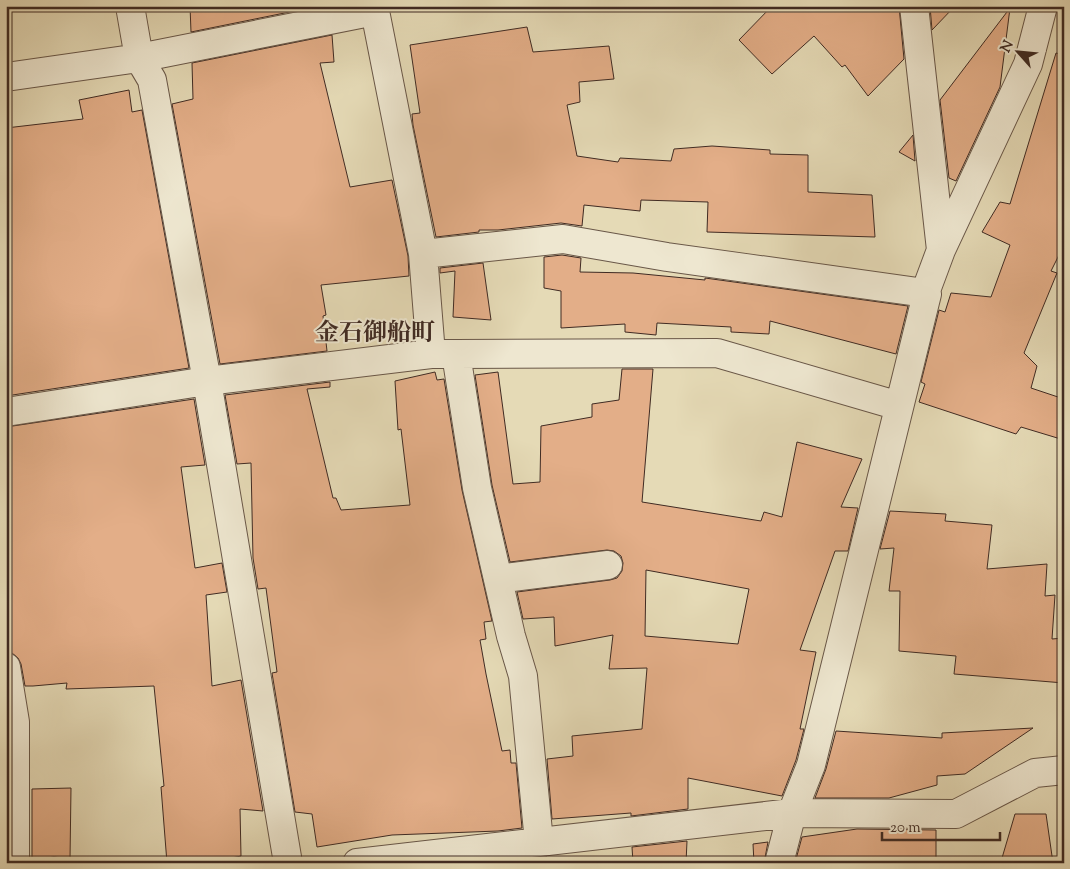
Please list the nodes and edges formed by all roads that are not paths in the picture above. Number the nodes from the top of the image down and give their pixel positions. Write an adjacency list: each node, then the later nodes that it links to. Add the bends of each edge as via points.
1 (130, 6): 5 (street)
2 (914, 6): 7 (street)
3 (1043, 6): 7 (street, via 1028,64)
4 (374, 9): 5 (street); 8 (street)
5 (138, 58): 6 (street); 11 (street, via 152,80)
6 (6, 77)
7 (941, 250): 9 (street)
8 (423, 254): 9 (street, via 563,239); 10 (street)
9 (925, 293): 12 (street)
10 (443, 354): 11 (street); 12 (street, via 717,353); 15 (street)
11 (207, 381): 13 (street); 22 (street)
12 (899, 406): 18 (street, via 811,765)
13 (6, 412)
14 (608, 565): 15 (street)
15 (498, 579): 19 (street, via 523,676)
16 (6, 667): 21 (street, via 16,722)
17 (1064, 770): 18 (street, via 1035,773 956,814)
18 (792, 813): 19 (street); 24 (street)
19 (539, 842): 20 (street)
20 (424, 859): 23 (street)
21 (15, 863)
22 (288, 863)
23 (357, 863)
24 (779, 863)

